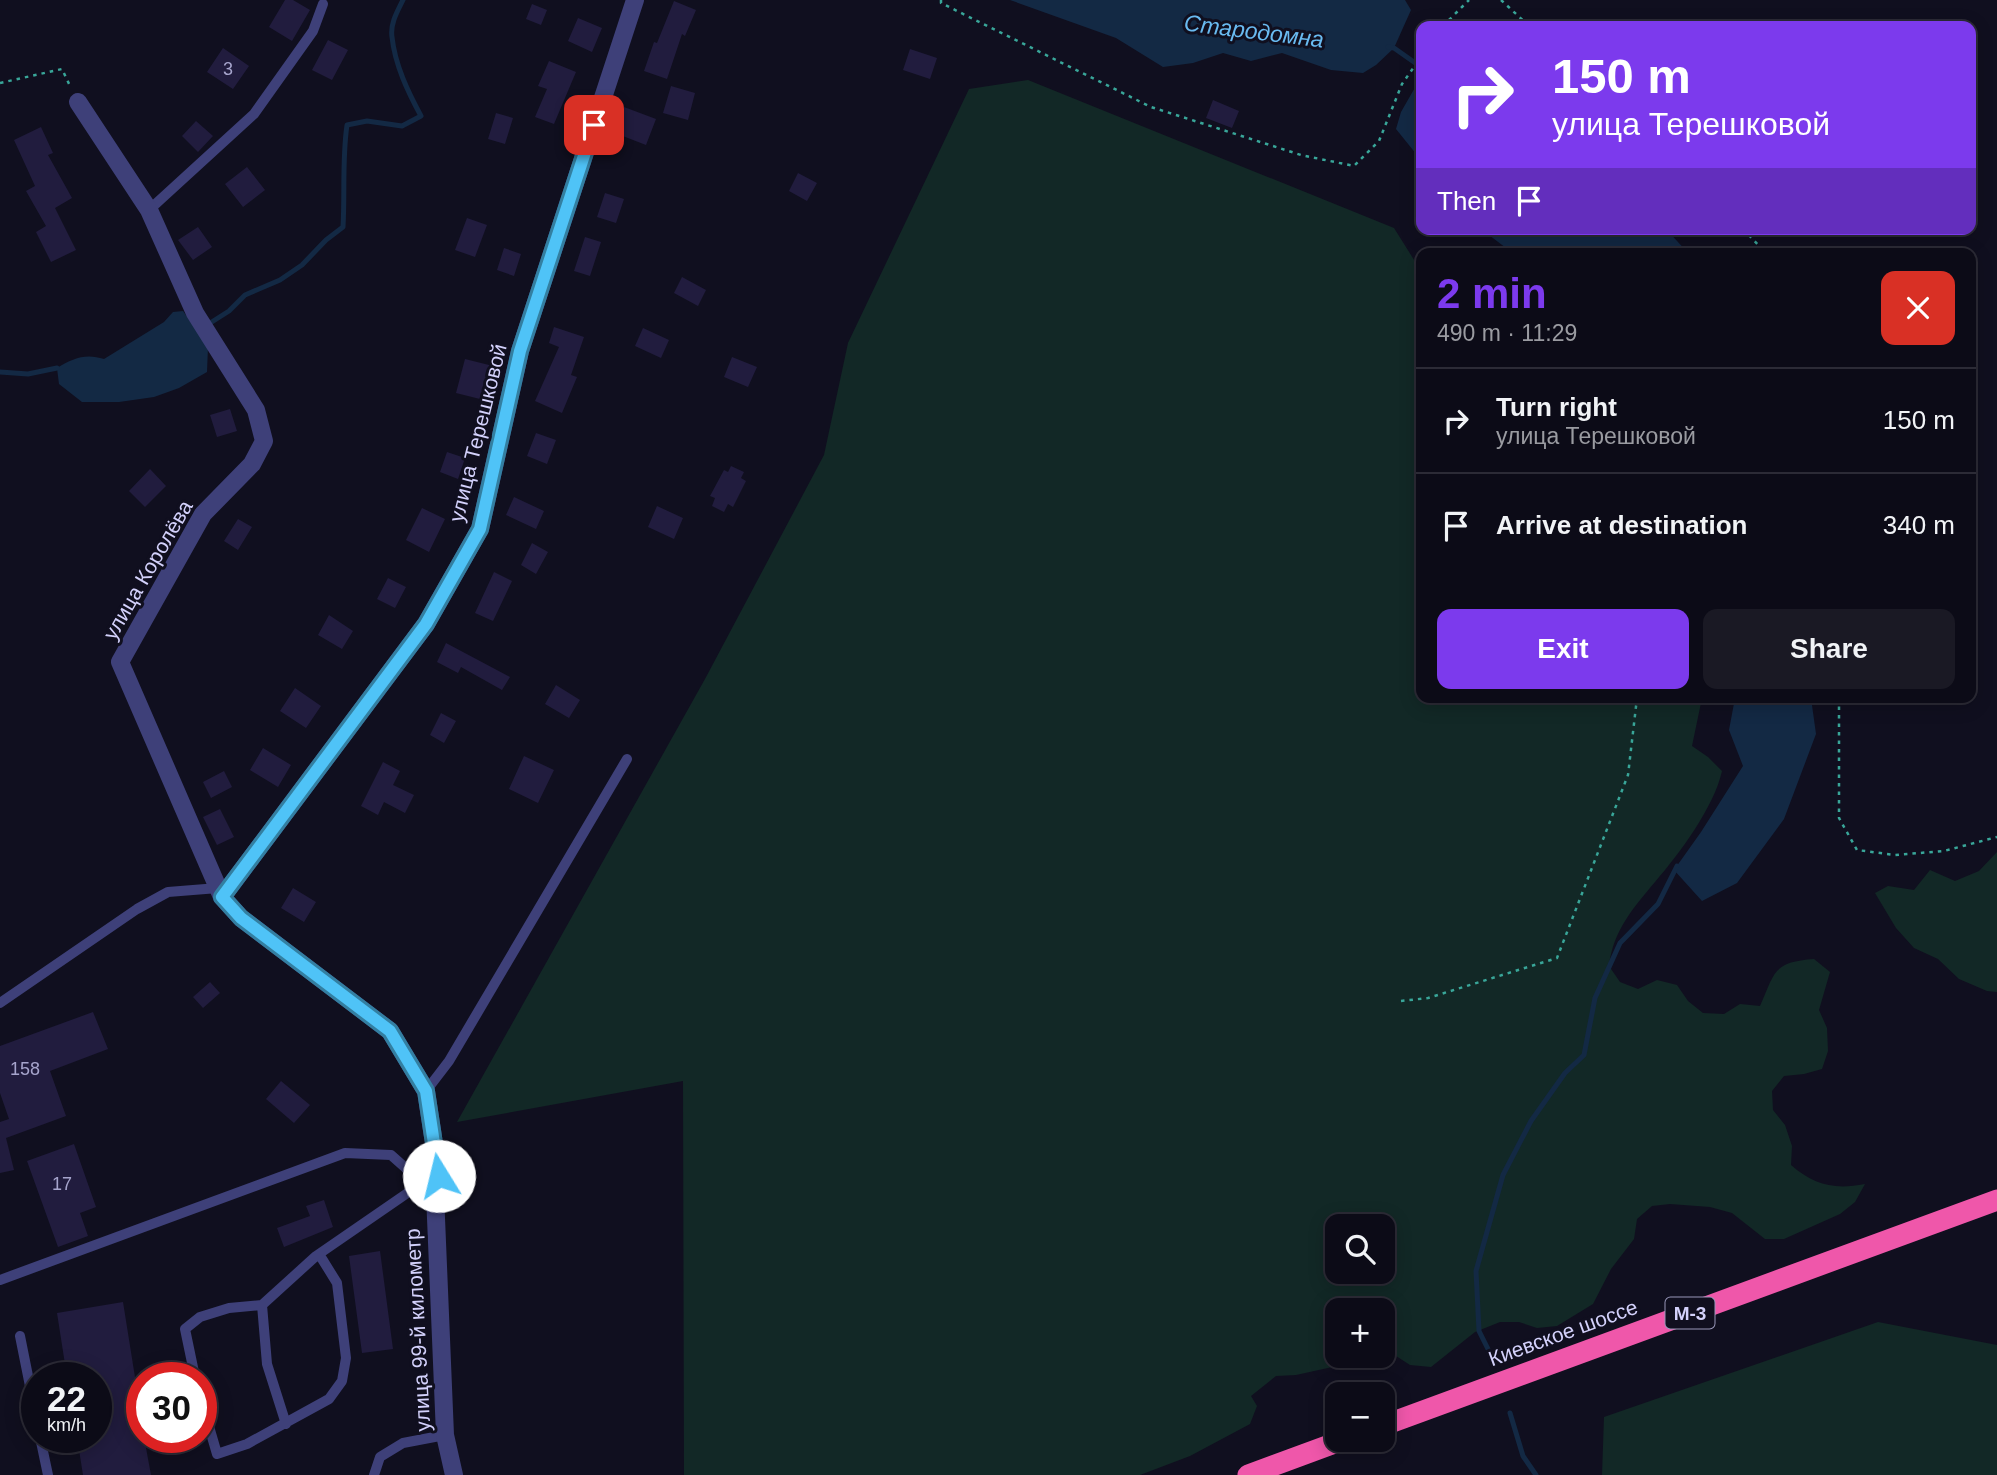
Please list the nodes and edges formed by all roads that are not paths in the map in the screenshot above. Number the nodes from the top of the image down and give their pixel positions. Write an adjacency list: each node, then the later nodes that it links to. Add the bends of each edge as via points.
1 (635, 0): 6 (street, улица Терешковой, via 520,351 480,529 426,624)
2 (323, 4): 4 (lane, via 313,31 254,114)
3 (78, 102): 4 (street, улица Королёва)
4 (149, 210): 6 (street, улица Королёва, via 195,313 256,410 264,440 252,464 203,514 120,662)
5 (627, 759): 8 (lane, via 456,1049)
6 (220, 892): 7 (lane, via 168,892); 8 (street, улица 99-й километр, via 241,918 390,1031)
7 (0, 1003)
8 (426, 1091): 9 (street, улица 99-й километр, via 439,1176)
9 (429, 1188): 11 (lane); 12 (lane, via 391,1156 345,1153); 19 (street, улица 99-й километр)
10 (1997, 1200): 17 (highway, Киевское шоссе / М-3)
11 (319, 1254): 13 (lane); 18 (lane, via 337,1283 346,1358 342,1381 329,1399)
12 (0, 1280)
13 (262, 1305): 16 (lane, via 200,1317 185,1329); 18 (lane, via 267,1364)
14 (20, 1336): 15 (lane)
15 (25, 1362)
16 (192, 1362)
17 (1395, 1421)
18 (286, 1424): 22 (lane)
19 (445, 1435): 24 (lane, via 403,1443 380,1457); 25 (street, улица 99-й километр)
20 (1325, 1447): 26 (highway)
21 (43, 1453): 23 (lane)
22 (217, 1453)
23 (48, 1475)
24 (374, 1475)
25 (454, 1475)
26 (1248, 1475)

